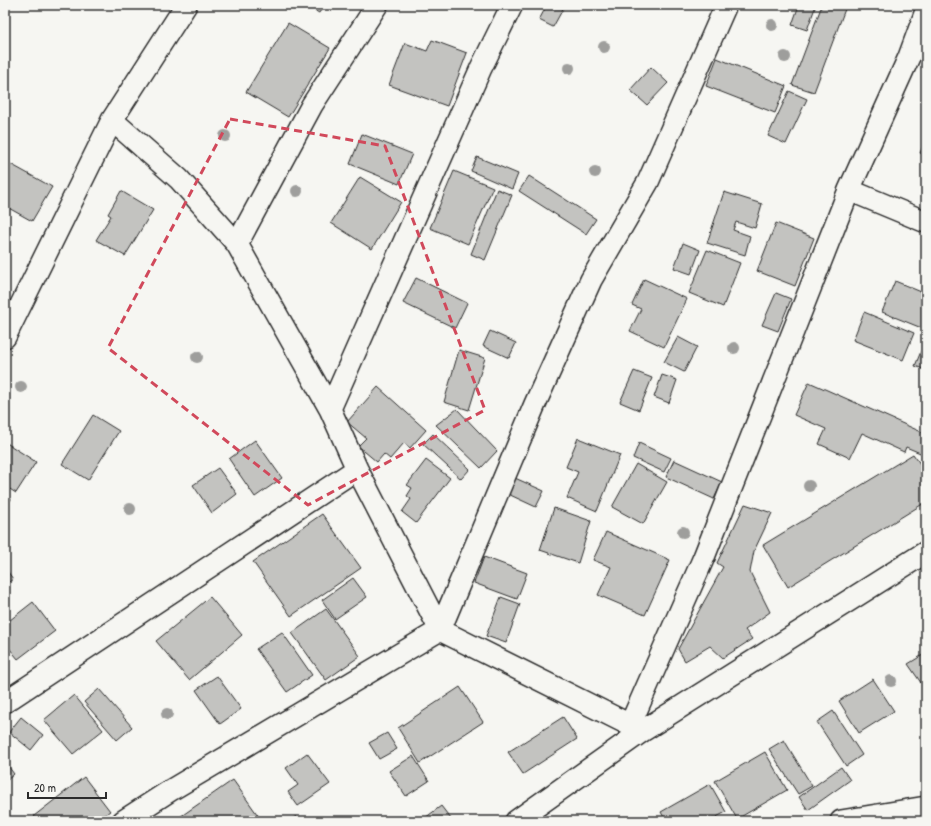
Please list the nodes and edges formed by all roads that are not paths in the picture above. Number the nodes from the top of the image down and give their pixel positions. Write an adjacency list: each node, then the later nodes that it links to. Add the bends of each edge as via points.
1 (186, 5): 6 (street)
2 (378, 5): 9 (street, via 312,105)
3 (512, 5): 11 (street, via 480,68)
4 (726, 5): 14 (street, via 648,182 591,280 535,404)
5 (926, 11): 7 (street, via 909,57)
6 (112, 120): 9 (street, via 179,179); 10 (street)
7 (849, 190): 8 (street); 16 (street)
8 (926, 222)
9 (237, 244): 11 (street)
10 (5, 337)
11 (330, 409): 12 (street)
12 (357, 469): 14 (street); 15 (street)
13 (926, 552): 16 (street)
14 (440, 630): 16 (street); 18 (street, via 170,790)
15 (5, 702)
16 (637, 728): 19 (street)
17 (926, 807): 20 (street)
18 (123, 821)
19 (516, 821)
20 (841, 821)

